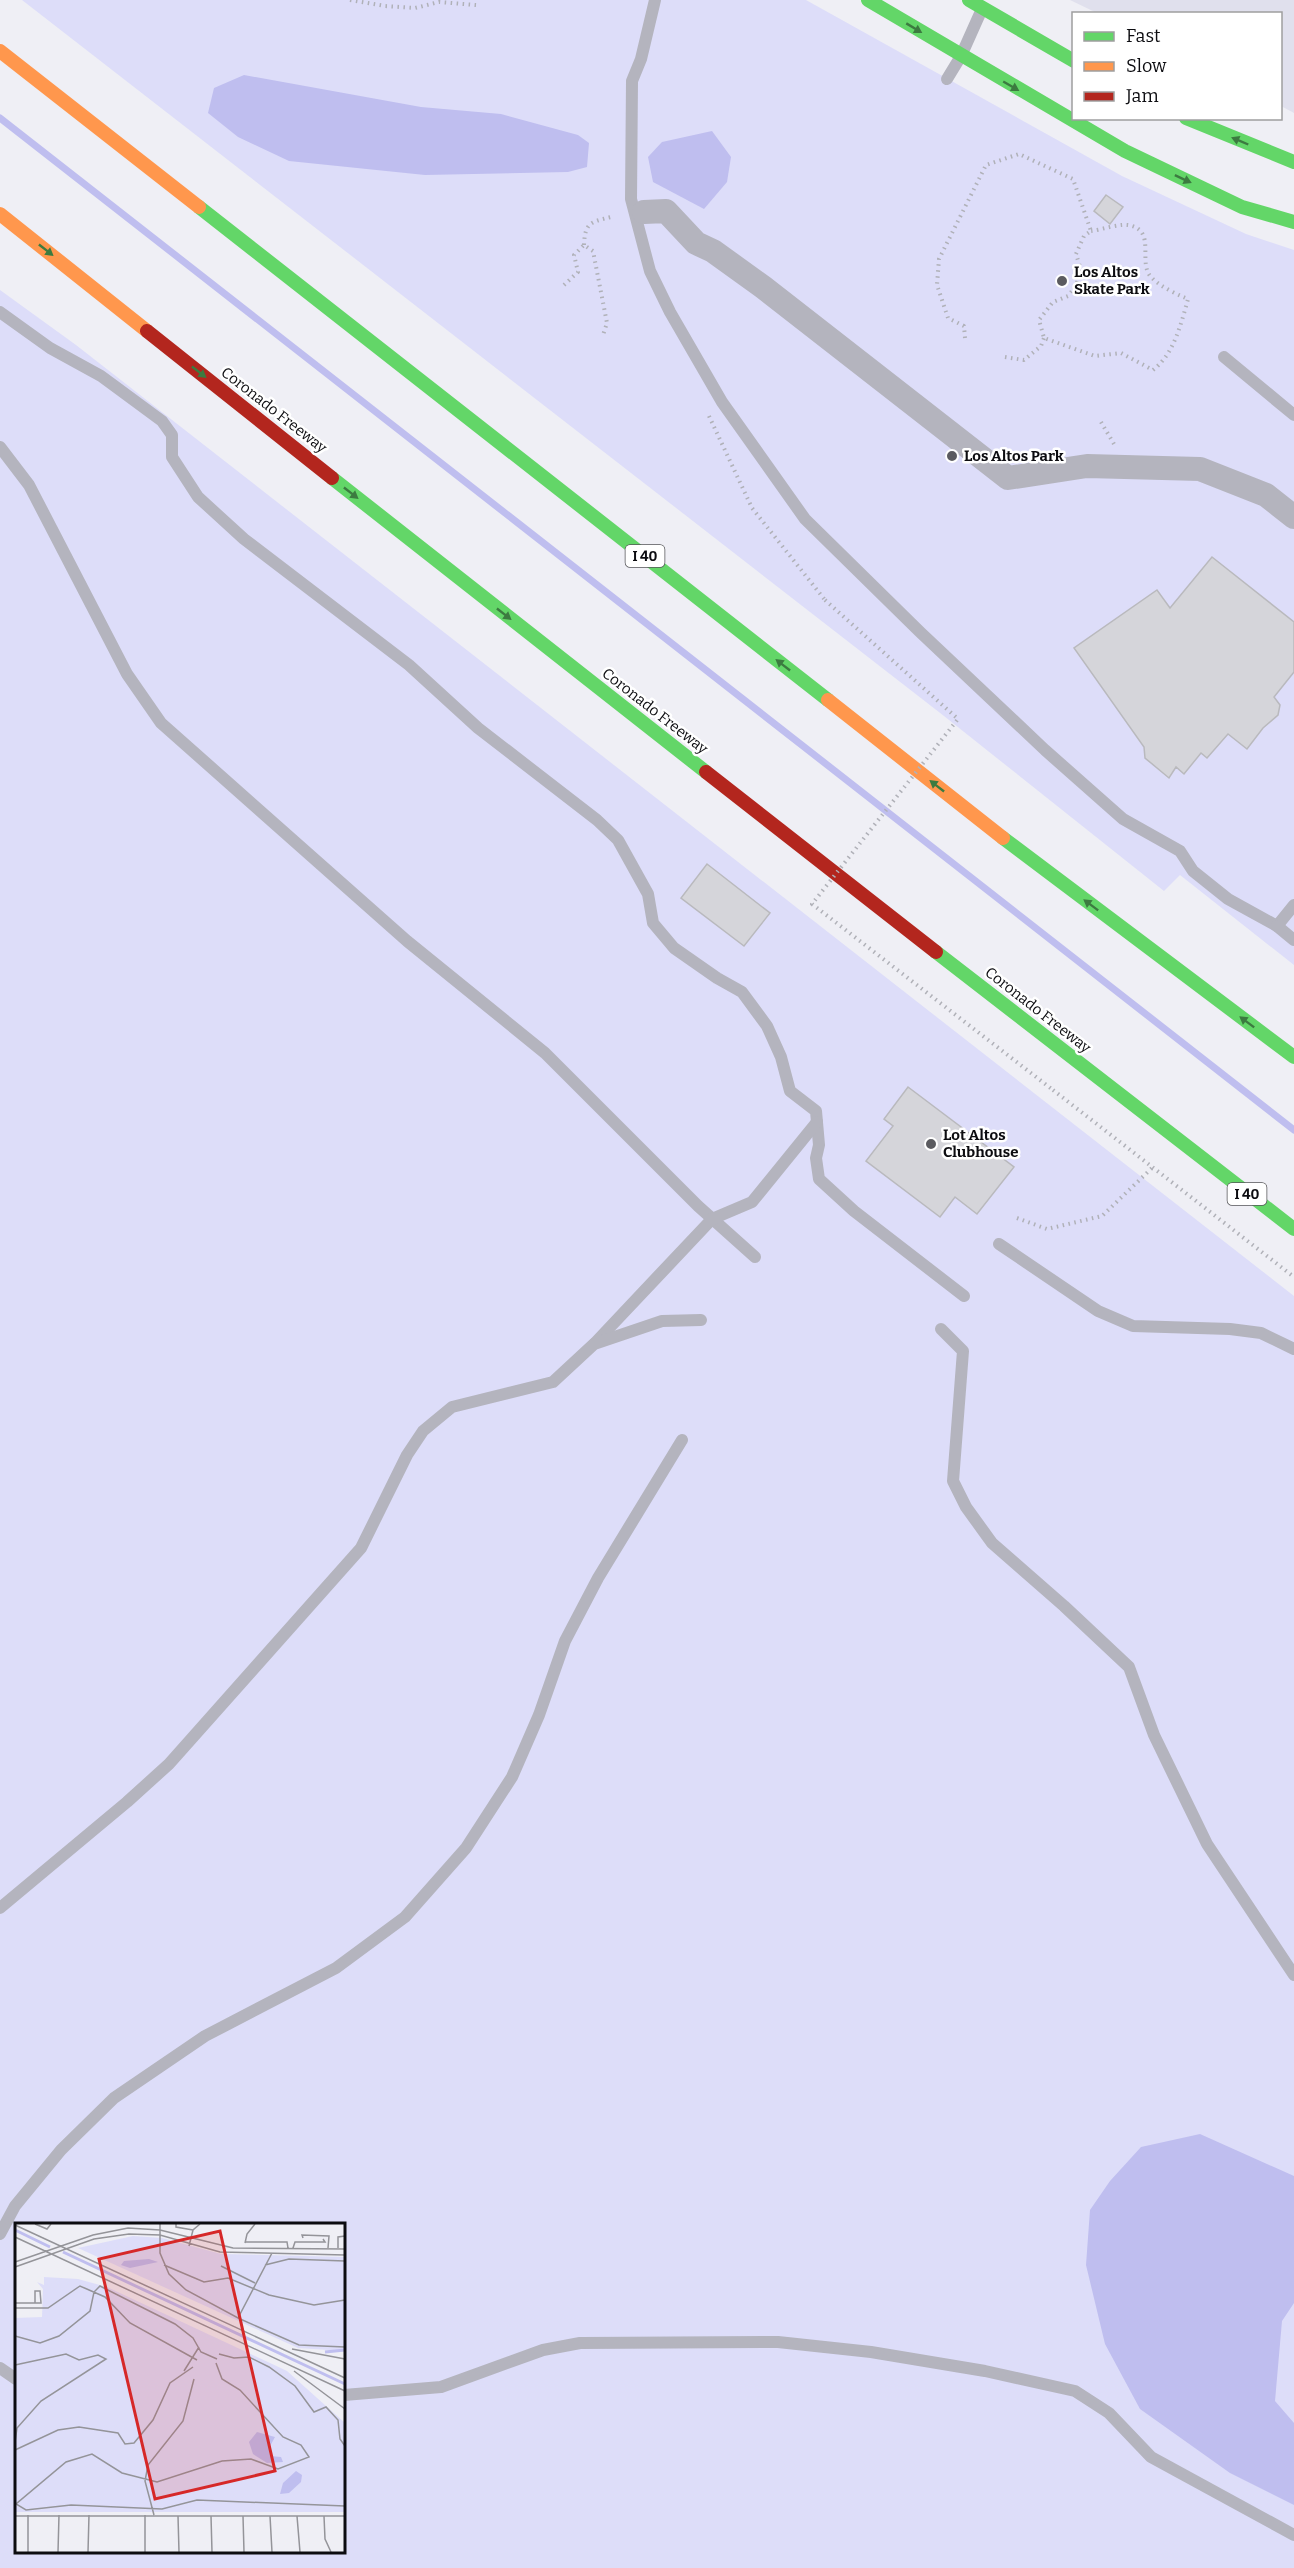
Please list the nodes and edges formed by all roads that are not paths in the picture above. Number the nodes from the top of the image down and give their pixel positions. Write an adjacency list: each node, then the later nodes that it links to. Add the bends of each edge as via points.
1 (655, 0): 20 (lane, via 632,81 631,199 650,272 722,402 805,519 945,656 1123,819 1180,850 1193,871 1228,899)
2 (868, 0): 6 (main road, one-way to 6)
3 (969, 0): 4 (main road)
4 (985, 4): 6 (lane); 7 (main road)
5 (0, 51): 22 (main road, I 40, one-way to 5, via 1052,876)
6 (961, 56): 8 (lane); 13 (main road, one-way to 13, via 1125,151 1242,207)
7 (1072, 60)
8 (947, 79)
9 (1191, 120): 10 (main road, one-way to 9)
10 (1294, 162)
11 (644, 212): 18 (street, via 666,211 696,243 763,287 1008,478 1087,466 1200,469 1266,495)
12 (0, 214): 24 (main road, Coronado Freeway / I 40, one-way to 24)
13 (1294, 222)
14 (0, 312): 23 (lane, via 50,348 101,376 162,422 172,435 172,457 198,497 244,539 409,665 478,728 618,840 648,894 653,923 674,948 742,992 767,1026 790,1091 816,1112)
15 (1224, 357): 16 (lane)
16 (1294, 415)
17 (0, 447): 25 (lane, via 29,485 127,674 161,723 407,941 545,1053)
18 (1294, 517)
19 (1294, 905): 20 (lane)
20 (1277, 926): 21 (lane)
21 (1294, 940)
22 (1294, 1057)
23 (817, 1122): 25 (lane, via 752,1202); 30 (lane, via 819,1179)
24 (1201, 1159): 26 (main road, Coronado Freeway / I 40); 27 (main road)
25 (712, 1219): 29 (lane); 33 (lane)
26 (1294, 1229)
27 (1294, 1236)
28 (999, 1244): 34 (lane, via 1098,1311 1134,1326 1261,1333)
29 (755, 1257)
30 (964, 1296)
31 (701, 1320): 33 (lane, via 662,1321)
32 (941, 1329): 37 (lane, via 963,1351 953,1481 966,1507 992,1544 1129,1667 1154,1735 1207,1844)
33 (594, 1344): 36 (lane, via 553,1382 452,1407 423,1431 361,1548 169,1764)
34 (1294, 1349)
35 (682, 1440): 38 (lane, via 597,1578 565,1641 512,1777 466,1848 405,1917 336,1968 205,2036 114,2098 61,2150 15,2206)
36 (0, 1908)
37 (1294, 1975)
38 (0, 2234)
39 (0, 2368): 40 (lane)
40 (15, 2378)
41 (345, 2395): 42 (lane, via 441,2387 543,2350 580,2343 778,2342 872,2352 1075,2391 1109,2413 1151,2457)
42 (1294, 2535)

